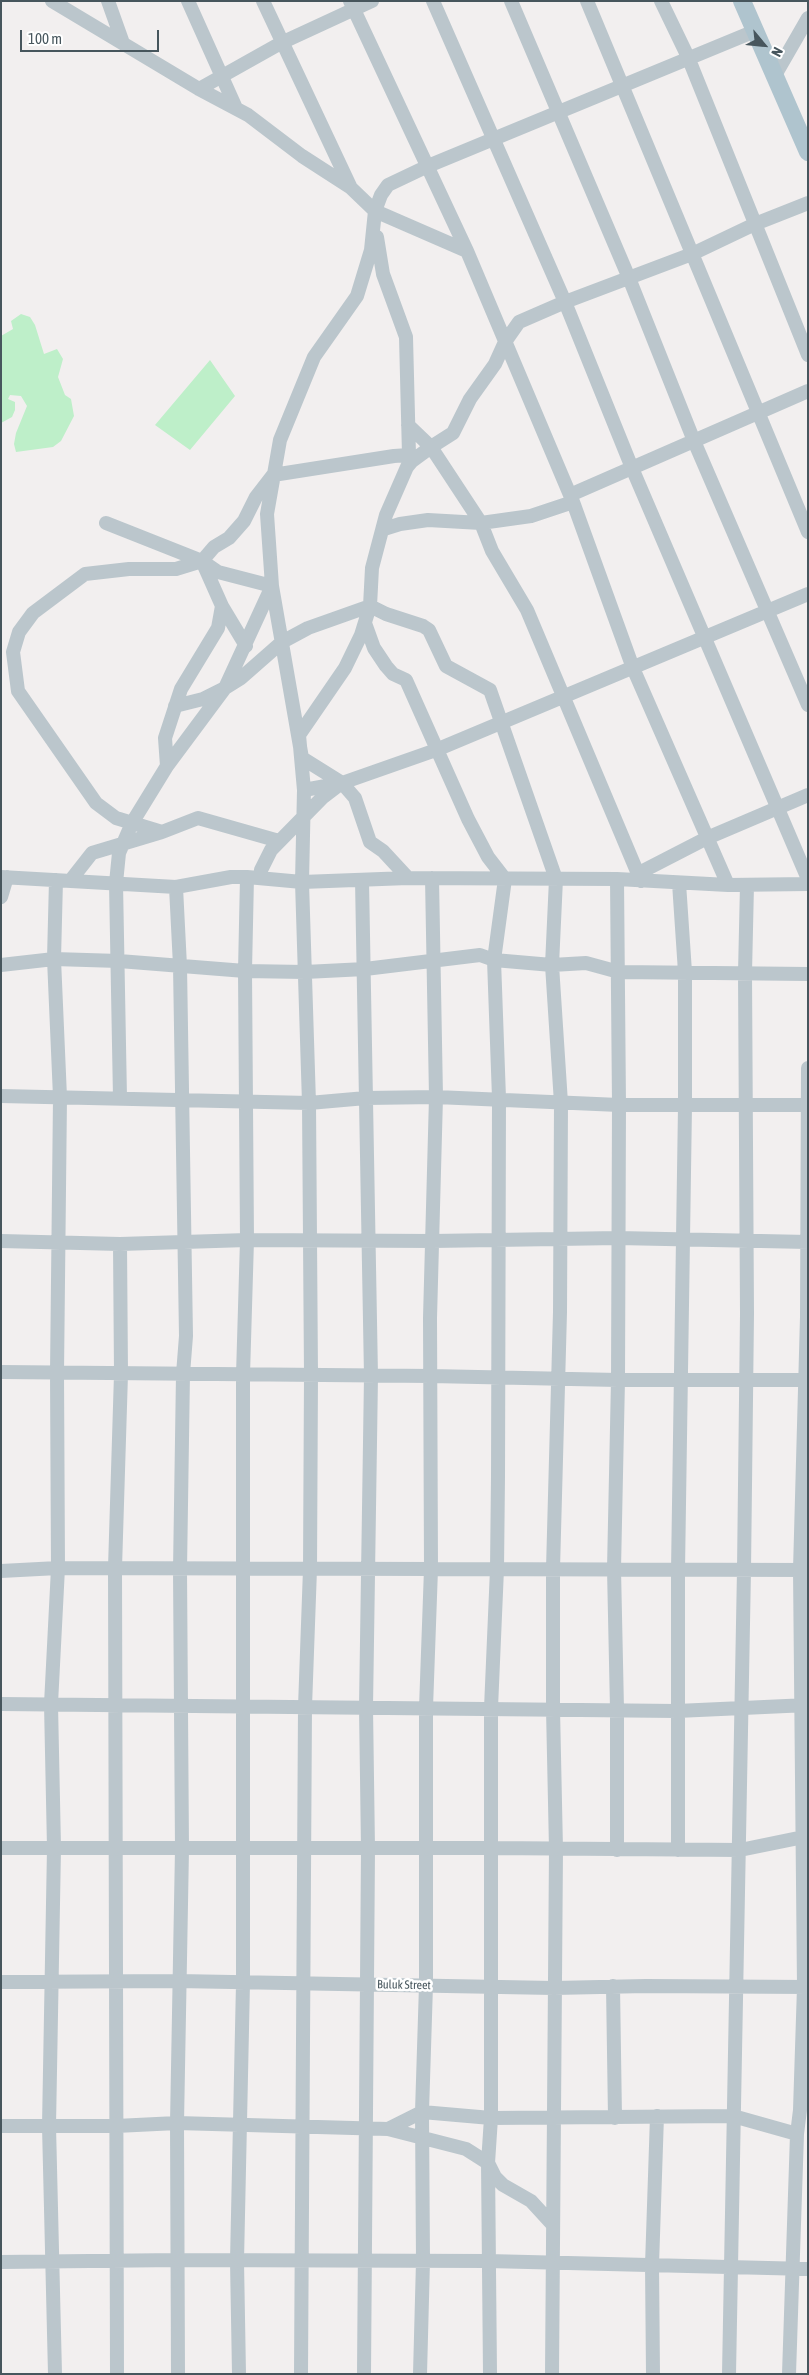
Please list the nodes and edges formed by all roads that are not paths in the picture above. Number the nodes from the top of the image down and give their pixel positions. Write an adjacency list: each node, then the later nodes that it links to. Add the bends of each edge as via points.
1 (52, 1): 14 (street)
2 (108, 1): 14 (street)
3 (188, 1): 17 (street)
4 (263, 1): 15 (street)
5 (372, 1): 11 (street)
6 (433, 1): 23 (street)
7 (511, 1): 22 (street)
8 (587, 1): 19 (street)
9 (661, 1): 16 (street)
10 (742, 1): 13 (main road)
11 (351, 5): 15 (street); 25 (street)
12 (808, 18): 18 (street)
13 (755, 31): 16 (street); 18 (main road)
14 (123, 43): 20 (street)
15 (281, 43): 17 (street); 26 (street)
16 (688, 57): 19 (street); 29 (street)
17 (221, 76): 20 (street); 21 (street)
18 (774, 77): 24 (main road)
19 (624, 86): 22 (street); 31 (street)
20 (199, 89): 21 (street)
21 (236, 108): 26 (street)
22 (560, 112): 23 (street); 32 (street)
23 (494, 139): 25 (street); 33 (street)
24 (808, 152)
25 (428, 166): 28 (street, via 388,185); 30 (street)
26 (350, 187): 28 (street)
27 (808, 203): 29 (street)
28 (375, 211): 30 (street); 38 (street, via 380,261 406,337); 43 (street, via 371,250 356,296 314,356 280,440)
29 (755, 224): 31 (street); 35 (street)
30 (466, 251): 34 (street)
31 (692, 254): 32 (street); 37 (street)
32 (629, 278): 33 (street); 39 (street)
33 (565, 302): 34 (street, via 519,322); 42 (street)
34 (505, 342): 40 (street, via 453,433); 44 (street)
35 (808, 355)
36 (808, 391): 37 (street)
37 (757, 413): 39 (street); 48 (street)
38 (408, 425): 40 (street); 41 (street)
39 (694, 440): 42 (street); 54 (street)
40 (431, 447): 41 (street); 46 (street)
41 (410, 458): 43 (street); 47 (street, via 386,515)
42 (632, 468): 44 (street); 56 (street)
43 (273, 475): 49 (street, via 256,497 244,521); 50 (street, via 268,514)
44 (571, 499): 46 (street, via 531,516); 59 (street)
45 (106, 523): 49 (street)
46 (481, 523): 47 (street, via 428,520); 61 (street, via 492,551 527,610)
47 (384, 529): 53 (street, via 372,568)
48 (808, 532)
49 (202, 561): 50 (street, via 218,572); 52 (street); 73 (street, via 176,569 129,569 85,574 33,613 20,632 13,652 18,692 33,714 96,803 116,818)
50 (272, 586): 57 (street); 58 (street)
51 (808, 594): 54 (street)
52 (222, 606): 58 (street); 63 (street, via 218,628)
53 (370, 606): 55 (street); 57 (street, via 308,628); 64 (street, via 429,630 446,666 490,690)
54 (768, 611): 56 (street); 62 (street)
55 (365, 623): 65 (street, via 374,648 386,666 406,680); 66 (street, via 345,668 298,735)
56 (704, 638): 59 (street); 71 (street)
57 (282, 642): 60 (street, via 242,678); 66 (street)
58 (246, 646): 60 (street)
59 (633, 668): 61 (street); 75 (street)
60 (225, 688): 63 (street, via 203,699); 67 (street)
61 (562, 696): 64 (street); 80 (street)
62 (808, 705)
63 (175, 706): 67 (street, via 165,738)
64 (500, 721): 65 (street); 84 (street)
65 (436, 750): 68 (street); 83 (street, via 488,857)
66 (302, 758): 68 (street); 69 (street)
67 (167, 766): 73 (street)
68 (342, 783): 69 (street); 72 (street, via 322,798); 81 (street, via 355,798 370,842)
69 (304, 790): 72 (street)
70 (808, 795): 71 (street)
71 (777, 808): 75 (street); 86 (street)
72 (304, 818): 76 (street); 90 (street)
73 (132, 823): 74 (street); 77 (street)
74 (162, 832): 76 (street, via 198,818); 77 (street)
75 (707, 838): 80 (street); 94 (street)
76 (279, 840): 79 (street, via 261,870)
77 (121, 845): 89 (street, via 92,854); 91 (street)
78 (4, 877): 87 (street); 97 (street)
79 (253, 877): 90 (street); 96 (street, via 231,877); 106 (street)
80 (640, 877): 85 (street); 92 (street)
81 (408, 878): 82 (street); 88 (street)
82 (432, 878): 83 (street); 101 (street)
83 (504, 879): 84 (street); 99 (street)
84 (556, 879): 85 (street); 103 (street)
85 (617, 879): 108 (street)
86 (808, 879)
87 (56, 880): 89 (street); 98 (street)
88 (362, 880): 90 (street); 105 (street)
89 (70, 881): 91 (street)
90 (302, 882): 107 (street)
91 (116, 883): 96 (street); 100 (street)
92 (679, 883): 94 (street); 109 (street)
93 (808, 884): 95 (street)
94 (728, 885): 95 (street)
95 (747, 885): 110 (street)
96 (176, 886): 104 (street)
97 (1, 897)
98 (54, 959): 100 (street); 102 (street); 114 (street)
99 (494, 960): 101 (street, via 480,955); 103 (street); 118 (street)
100 (119, 961): 104 (street); 116 (street)
101 (432, 961): 105 (street); 115 (street)
102 (1, 965)
103 (552, 965): 108 (street, via 586,963); 122 (street)
104 (180, 966): 106 (street); 119 (street)
105 (365, 969): 107 (street); 117 (street)
106 (245, 971): 107 (street); 120 (street)
107 (305, 972): 121 (street)
108 (619, 972): 109 (street); 124 (street)
109 (685, 972): 110 (street); 126 (street)
110 (745, 973): 111 (street); 123 (street)
111 (808, 974)
112 (808, 1068): 125 (street)
113 (1, 1096): 114 (street)
114 (60, 1097): 116 (street); 137 (street)
115 (436, 1097): 117 (street); 118 (street); 136 (street)
116 (120, 1098): 119 (street)
117 (366, 1098): 121 (street); 135 (street)
118 (499, 1098): 122 (street); 133 (street)
119 (183, 1100): 120 (street); 138 (street)
120 (247, 1102): 121 (street); 131 (street)
121 (309, 1103): 132 (street)
122 (561, 1103): 124 (street); 128 (street)
123 (747, 1103): 125 (street); 126 (street); 130 (street)
124 (619, 1105): 126 (street); 127 (street)
125 (808, 1105): 139 (street)
126 (685, 1106): 129 (street)
127 (618, 1238): 128 (street); 129 (street); 151 (street)
128 (560, 1239): 133 (street); 150 (street)
129 (682, 1239): 130 (street); 152 (street)
130 (747, 1239): 139 (street); 153 (street)
131 (247, 1240): 132 (street); 138 (street); 145 (street)
132 (310, 1240): 135 (street); 146 (street)
133 (498, 1240): 136 (street); 149 (street)
134 (1, 1241): 137 (street)
135 (370, 1241): 136 (street); 147 (street)
136 (432, 1241): 148 (street)
137 (59, 1242): 140 (street); 142 (street)
138 (184, 1242): 140 (street); 144 (street, via 186,1336)
139 (807, 1242): 154 (street)
140 (120, 1244): 143 (street)
141 (1, 1372): 142 (street)
142 (57, 1373): 143 (street); 155 (street)
143 (121, 1374): 144 (street); 156 (street)
144 (183, 1374): 145 (street); 163 (street)
145 (243, 1375): 146 (street); 157 (street)
146 (311, 1375): 147 (street); 158 (street)
147 (371, 1376): 148 (street); 159 (street)
148 (431, 1376): 149 (street); 160 (street)
149 (497, 1377): 150 (street); 161 (street)
150 (558, 1379): 151 (street); 162 (street)
151 (618, 1380): 152 (street); 164 (street)
152 (681, 1380): 153 (street); 165 (street)
153 (746, 1380): 154 (street); 166 (street)
154 (807, 1380): 167 (street)
155 (58, 1568): 156 (street); 168 (street); 170 (street)
156 (115, 1568): 163 (street); 172 (street)
157 (245, 1568): 158 (street); 163 (street); 174 (street)
158 (310, 1569): 159 (street); 176 (street)
159 (368, 1569): 160 (street); 177 (street)
160 (431, 1569): 161 (street); 178 (street)
161 (497, 1569): 162 (street); 179 (street)
162 (553, 1569): 164 (street); 180 (street)
163 (180, 1570): 171 (street)
164 (614, 1570): 165 (street); 181 (street)
165 (678, 1570): 166 (street); 182 (street)
166 (744, 1570): 167 (street); 175 (street)
167 (804, 1570): 173 (street)
168 (1, 1571)
169 (1, 1704): 170 (street)
170 (51, 1704): 172 (street); 185 (street)
171 (181, 1704): 172 (street); 174 (street); 190 (street)
172 (117, 1705): 186 (street)
173 (805, 1705): 175 (street); 183 (street)
174 (244, 1706): 176 (street); 187 (street)
175 (742, 1706): 182 (street); 196 (street)
176 (305, 1707): 177 (street); 188 (street)
177 (366, 1707): 178 (street); 191 (street)
178 (426, 1708): 179 (street); 192 (street)
179 (491, 1708): 180 (street); 189 (street)
180 (553, 1709): 181 (street); 193 (street)
181 (617, 1709): 182 (street); 194 (street)
182 (677, 1711): 195 (street)
183 (805, 1836): 196 (street); 207 (street)
184 (1, 1848): 185 (street)
185 (54, 1848): 186 (street); 199 (street)
186 (118, 1848): 190 (street); 200 (street)
187 (243, 1848): 188 (street); 190 (street); 201 (street)
188 (306, 1848): 191 (street); 202 (street)
189 (491, 1848): 192 (street); 193 (street); 208 (street)
190 (182, 1849): 197 (street)
191 (368, 1849): 192 (street); 203 (street)
192 (427, 1849): 204 (street)
193 (556, 1849): 194 (street); 209 (street)
194 (617, 1850): 195 (street)
195 (678, 1850): 196 (street)
196 (740, 1850): 206 (street)
197 (178, 1981): 200 (street, Buluk Street); 201 (street, Buluk Street); 216 (street)
198 (1, 1982): 199 (street, Buluk Street)
199 (53, 1982): 200 (street, Buluk Street); 219 (street)
200 (116, 1983): 220 (street)
201 (242, 1983): 202 (street, Buluk Street); 217 (street)
202 (304, 1983): 203 (street, Buluk Street); 221 (street)
203 (366, 1984): 204 (street, Buluk Street); 222 (street)
204 (426, 1985): 208 (street, Buluk Street); 210 (street)
205 (613, 1986): 206 (street, Buluk Street); 209 (street, Buluk Street); 215 (street)
206 (737, 1987): 207 (street, Buluk Street); 212 (street)
207 (806, 1987): 224 (street)
208 (489, 1988): 209 (street, Buluk Street); 214 (street)
209 (554, 1988): 213 (street)
210 (422, 2112): 214 (street); 223 (street); 225 (street)
211 (657, 2116): 212 (street); 215 (street); 238 (street)
212 (733, 2116): 224 (street); 239 (street)
213 (553, 2117): 214 (street); 215 (street); 227 (street)
214 (490, 2118): 226 (street)
215 (615, 2118)
216 (177, 2123): 217 (street); 220 (street); 228 (street)
217 (241, 2125): 221 (street); 230 (street)
218 (1, 2126): 219 (street)
219 (49, 2126): 220 (street); 229 (street)
220 (116, 2126): 236 (street)
221 (302, 2126): 222 (street); 231 (street)
222 (367, 2128): 223 (street); 232 (street)
223 (388, 2129): 225 (street)
224 (797, 2134): 240 (street)
225 (422, 2136): 226 (street, via 466,2149); 233 (street)
226 (488, 2163): 227 (street, via 495,2177 530,2201); 234 (street)
227 (553, 2225): 237 (street)
228 (178, 2260): 230 (street); 236 (street); 243 (street)
229 (52, 2261): 235 (street); 236 (street); 241 (street)
230 (237, 2261): 231 (street); 244 (street)
231 (302, 2261): 232 (street); 245 (street)
232 (366, 2261): 233 (street); 246 (street)
233 (423, 2261): 234 (street); 247 (street)
234 (488, 2261): 237 (street); 248 (street)
235 (1, 2262)
236 (117, 2262): 242 (street)
237 (553, 2263): 238 (street); 249 (street)
238 (652, 2266): 239 (street); 250 (street)
239 (730, 2267): 240 (street); 251 (street)
240 (801, 2269): 252 (street)
241 (55, 2374)
242 (117, 2374)
243 (178, 2374)
244 (239, 2374)
245 (302, 2374)
246 (364, 2374)
247 (420, 2374)
248 (490, 2374)
249 (552, 2374)
250 (653, 2374)
251 (729, 2374)
252 (789, 2374)

